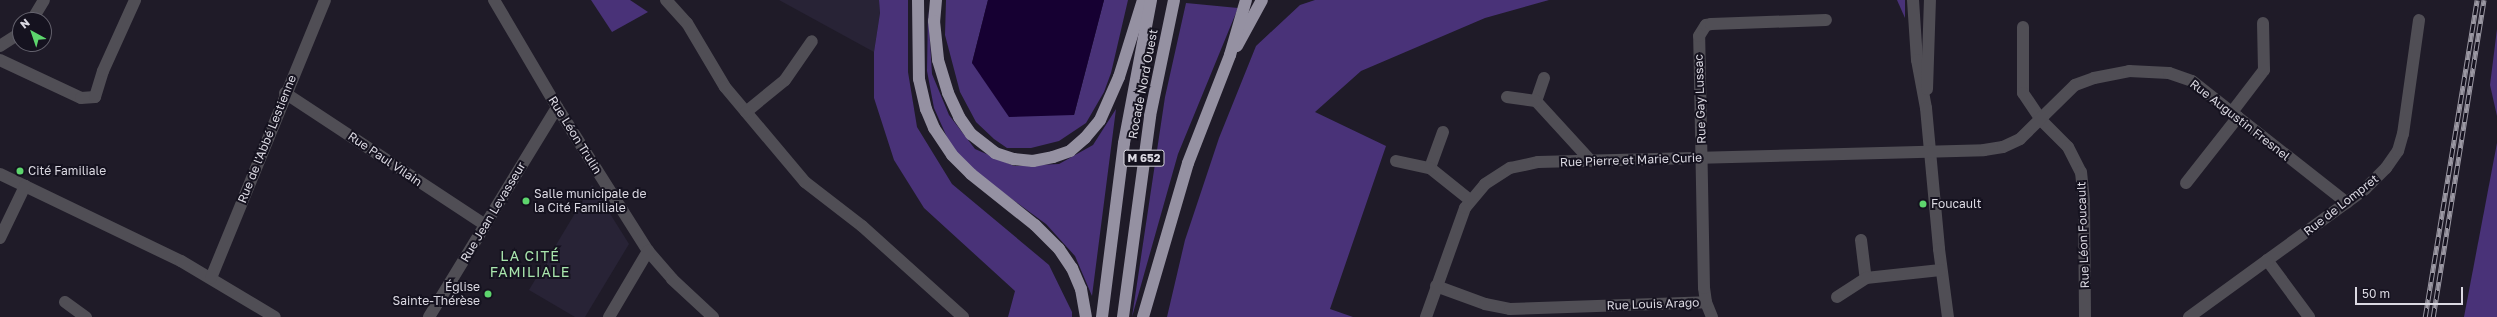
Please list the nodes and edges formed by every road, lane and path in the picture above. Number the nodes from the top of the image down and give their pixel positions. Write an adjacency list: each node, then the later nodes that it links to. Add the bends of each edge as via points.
1 (44, 0): 15 (street)
2 (136, 0): 24 (street, via 103,71 98,93 89,100)
3 (325, 0): 26 (street, Rue de l'Abbé Lestienne)
4 (494, 0): 29 (street, Rue Léon Trulin)
5 (666, 0): 31 (street, via 684,18 712,68)
6 (918, 0): 63 (highway, via 920,79 926,109 934,128 952,155 968,171 1035,225 1059,249 1072,268 1081,289)
7 (936, 0): 8 (highway, via 934,21 938,60 948,93 959,117 971,134 995,152 1014,159 1033,161 1045,160 1070,151 1096,125 1112,95)
8 (1143, 0)
9 (1151, 0): 64 (highway, Rocade Nord Ouest / M 652, via 1126,129)
10 (1174, 0): 65 (highway, Rocade Nord Ouest / M 652, via 1150,116)
11 (1246, 0): 23 (highway)
12 (1262, 0): 23 (highway, via 1246,34)
13 (1913, 0): 30 (street, via 1917,60)
14 (1931, 0): 30 (street)
15 (37, 12)
16 (1826, 20): 36 (street, Rue Gay Lussac, via 1711,24 1702,29 1698,42)
17 (2419, 20): 44 (street, Rue de Lompret, via 2401,143 2379,176)
18 (2263, 23): 32 (street, via 2264,70)
19 (2023, 27): 33 (street, Rue Léon Foucault, via 2023,93)
20 (12, 38): 22 (street)
21 (812, 41): 31 (street, via 785,80)
22 (0, 46)
23 (1230, 55): 66 (highway, via 1188,163)
24 (0, 60)
25 (1544, 78): 28 (street)
26 (285, 93): 45 (street, Rue Paul Vilain); 51 (street, Rue de l'Abbé Lestienne)
27 (1507, 97): 28 (street)
28 (1536, 101): 38 (street)
29 (557, 107): 45 (street, Rue Jean Levasseur); 48 (street, Rue Léon Trulin)
30 (1926, 108): 35 (street)
31 (746, 112): 62 (street, via 813,189 862,226)
32 (2235, 115): 33 (street, Rue Augustin Fresnel, via 2192,82 2178,75 2129,71 2099,76 2075,85); 41 (street); 44 (street, Rue Augustin Fresnel)
33 (2041, 120): 35 (street, Rue Augustin Fresnel, via 2020,139 2002,147); 70 (street, Rue Léon Foucault, via 2068,147 2081,172 2084,201)
34 (1443, 132): 39 (street)
35 (1930, 152): 36 (street, Rue Pierre et Marie Curie); 50 (street)
36 (1702, 158): 38 (street, Rue Pierre et Marie Curie); 56 (street, Rue Gay Lussac)
37 (1396, 161): 39 (street)
38 (1591, 161): 43 (street, Rue Pierre et Marie Curie, via 1528,163 1510,168 1485,184)
39 (1430, 168): 43 (street)
40 (0, 174): 42 (street)
41 (2186, 183)
42 (25, 186): 46 (street); 51 (street)
43 (1470, 200): 53 (street, Rue Pierre et Marie Curie, via 1456,228)
44 (2347, 203): 49 (street, Rue de Lompret)
45 (485, 225): 59 (street, Rue Jean Levasseur)
46 (0, 238)
47 (1861, 240): 52 (street)
48 (648, 251): 60 (street); 61 (street, Rue Léon Trulin, via 672,279)
49 (2267, 260): 71 (street, Rue de Lompret); 72 (street)
50 (1941, 270): 52 (street); 69 (street)
51 (211, 278): 58 (street)
52 (1866, 278): 54 (street)
53 (1436, 286): 56 (street, Rue Louis Arago, via 1493,306 1510,309); 67 (street, Rue Pierre et Marie Curie)
54 (1837, 297)
55 (65, 302): 57 (street)
56 (1706, 302): 68 (street, Rue Gay Lussac)
57 (86, 317)
58 (275, 317)
59 (429, 317)
60 (609, 317)
61 (713, 317)
62 (963, 317)
63 (1086, 317)
64 (1102, 317)
65 (1123, 317)
66 (1143, 317)
67 (1426, 317)
68 (1712, 317)
69 (1948, 317)
70 (2085, 317)
71 (2189, 317)
72 (2309, 317)

